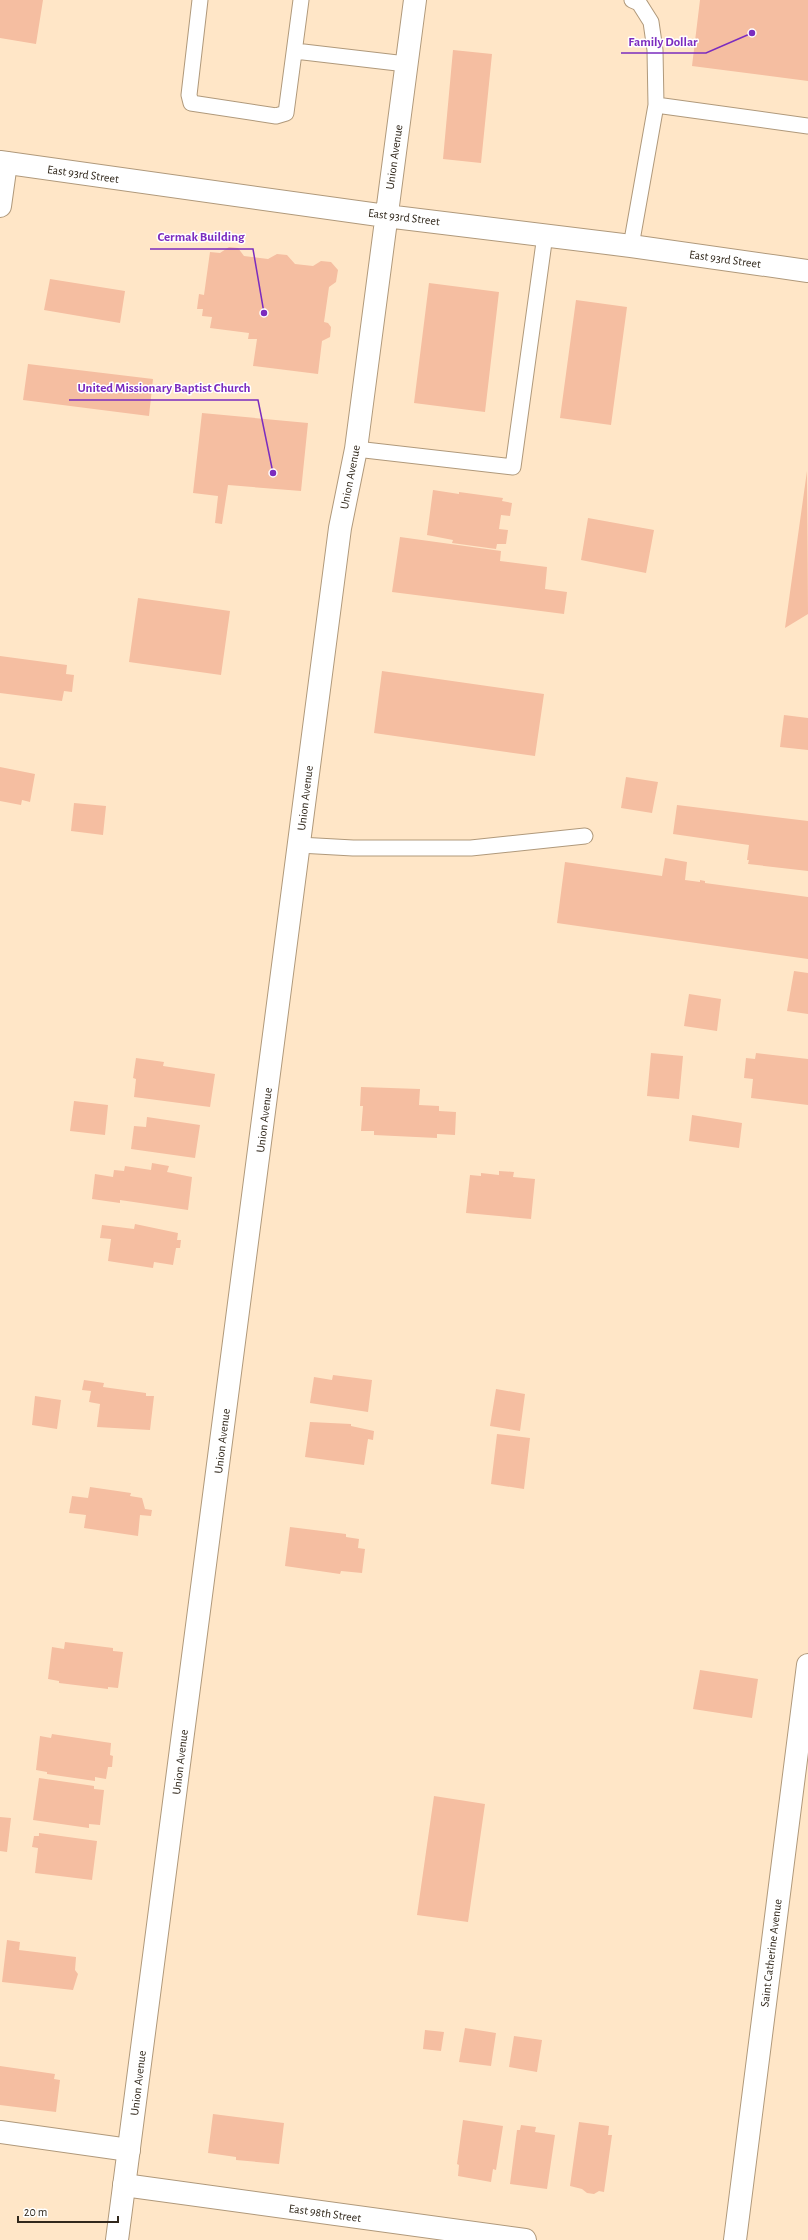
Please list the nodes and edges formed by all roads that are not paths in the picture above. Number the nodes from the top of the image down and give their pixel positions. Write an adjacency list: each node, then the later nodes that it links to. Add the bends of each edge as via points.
1 (200, 0): 5 (lane, via 189,95 191,103 276,116 286,113)
2 (301, 0): 5 (lane)
3 (415, 0): 6 (main road, Union Avenue)
4 (632, 0): 7 (lane, via 639,3 651,22 655,50)
5 (296, 51): 6 (lane)
6 (406, 64): 11 (main road, Union Avenue)
7 (656, 105): 8 (lane); 13 (lane)
8 (808, 126)
9 (3, 163): 10 (main road); 11 (main road, East 93rd Street)
10 (0, 206)
11 (386, 216): 12 (main road, East 93rd Street); 15 (main road, Union Avenue)
12 (545, 235): 13 (main road, East 93rd Street); 15 (lane, via 513,467)
13 (631, 246): 14 (main road, East 93rd Street)
14 (808, 271)
15 (356, 449): 17 (main road, Union Avenue, via 340,528)
16 (585, 836): 17 (lane, via 471,848 353,848)
17 (299, 844): 20 (main road, Union Avenue)
18 (808, 1665): 24 (main road, Saint Catherine Avenue)
19 (0, 2132): 20 (main road)
20 (129, 2150): 21 (main road, Union Avenue)
21 (124, 2185): 22 (main road, Union Avenue); 23 (main road, East 98th Street)
22 (117, 2240)
23 (525, 2240)
24 (735, 2240)

